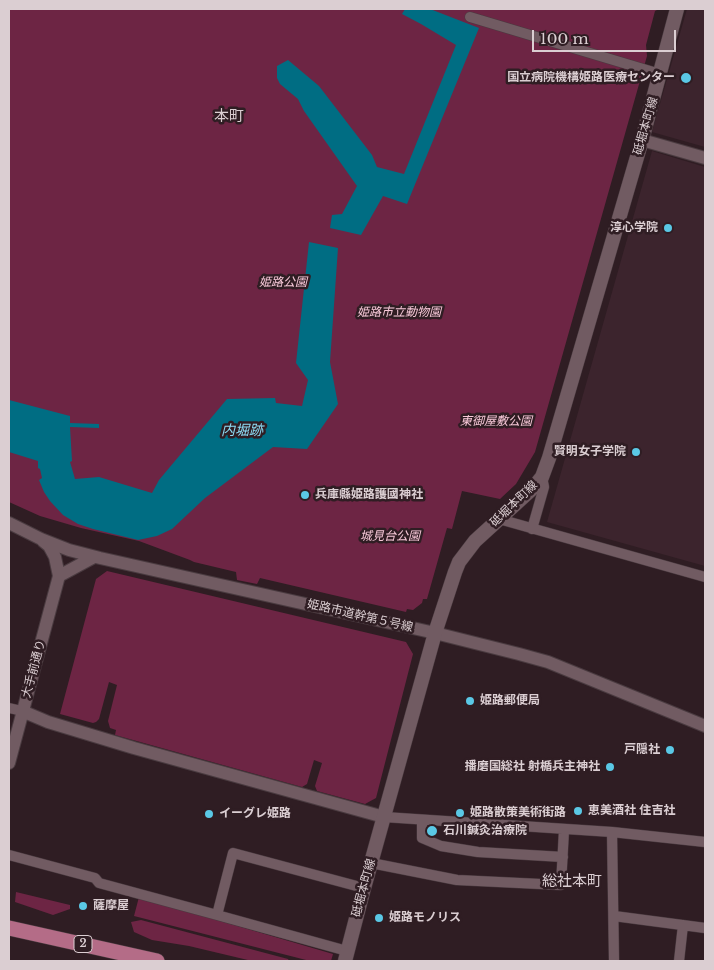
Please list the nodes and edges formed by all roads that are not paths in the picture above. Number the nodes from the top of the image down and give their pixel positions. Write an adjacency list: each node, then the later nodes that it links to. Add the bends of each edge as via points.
1 (677, 9): 3 (main road, 砥堀本町線)
2 (470, 17): 3 (street)
3 (660, 74): 4 (main road, 砥堀本町線)
4 (642, 140): 5 (street); 6 (main road, 砥堀本町線)
5 (705, 158)
6 (542, 477): 7 (main road, 砥堀本町線); 9 (street, via 544,487)
7 (499, 519): 9 (street); 14 (main road, 砥堀本町線, via 475,541 459,562)
8 (9, 523): 10 (street, 姫路市道幹第５号線)
9 (532, 529): 13 (street)
10 (41, 539): 11 (street, 姫路市道幹第５号線); 12 (street, via 55,557)
11 (94, 557): 12 (street); 14 (street, 姫路市道幹第５号線)
12 (58, 576): 16 (street, 大手前通り)
13 (705, 577)
14 (436, 633): 17 (street, 姫路市道幹第５号線, via 548,662); 19 (main road, 砥堀本町線)
15 (9, 708): 16 (street)
16 (22, 711): 18 (street, 大手前通り); 19 (street, via 125,745)
17 (705, 726)
18 (9, 763)
19 (384, 817): 20 (street); 26 (main road, 砥堀本町線)
20 (422, 820): 21 (street); 25 (street, via 422,838 441,846 478,852)
21 (564, 830): 22 (street); 25 (street)
22 (612, 832): 23 (street); 29 (street)
23 (705, 842)
24 (9, 855): 28 (street)
25 (563, 857): 26 (street, via 561,885 457,880)
26 (371, 863): 27 (main road, 砥堀本町線)
27 (364, 888): 28 (street, via 233,853); 33 (main road, 砥堀本町線)
28 (217, 916): 33 (street)
29 (614, 916): 30 (street); 35 (street)
30 (683, 925): 32 (street); 36 (street)
31 (9, 928): 34 (highway, 2)
32 (705, 928)
33 (346, 956)
34 (157, 961)
35 (614, 961)
36 (679, 961)

